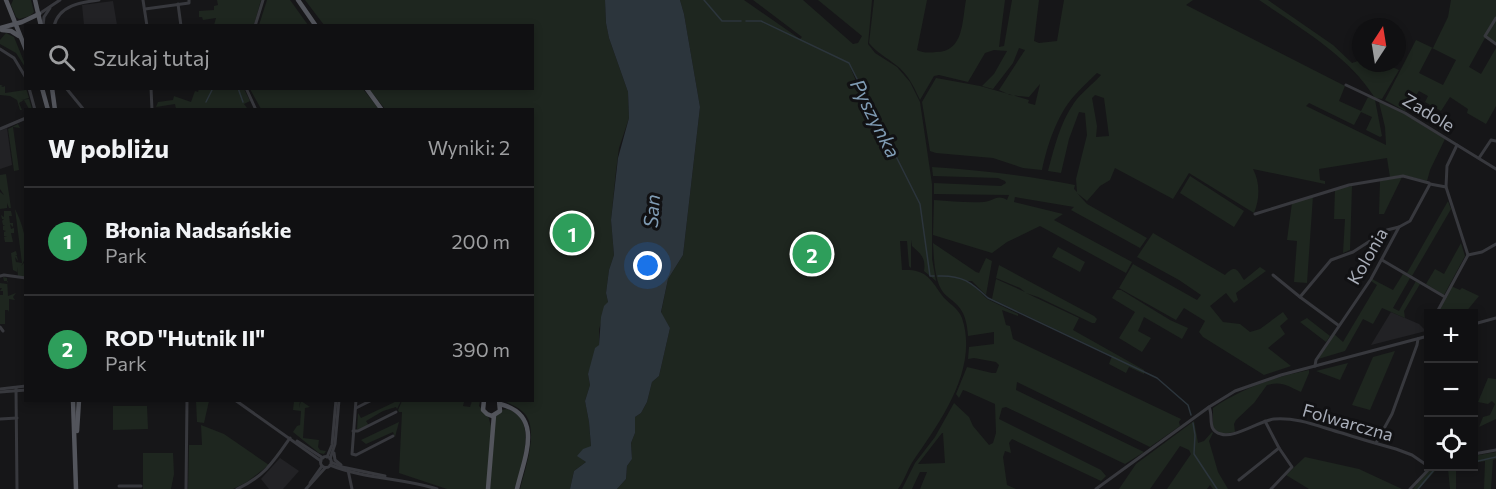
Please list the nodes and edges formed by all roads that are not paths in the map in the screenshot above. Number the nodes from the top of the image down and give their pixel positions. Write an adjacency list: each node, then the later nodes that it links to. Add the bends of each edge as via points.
1 (5, 0): 11 (main road); 19 (main road)
2 (35, 0): 17 (main road)
3 (60, 0): 15 (street)
4 (71, 0): 13 (street)
5 (99, 0): 13 (street)
6 (144, 0): 16 (street)
7 (171, 0): 14 (street)
8 (189, 0): 12 (street)
9 (263, 0): 25 (street)
10 (298, 0): 26 (main road)
11 (0, 3)
12 (178, 4): 14 (street); 24 (street)
13 (74, 5): 22 (street, via 57,16)
14 (171, 5): 16 (street)
15 (51, 6): 17 (street); 21 (street)
16 (145, 9): 23 (street)
17 (39, 14): 19 (main road); 20 (main road)
18 (1496, 18): 29 (street, via 1485,36)
19 (15, 24): 27 (main road); 28 (main road)
20 (42, 24)
21 (43, 24)
22 (55, 24)
23 (147, 24)
24 (181, 24)
25 (256, 24)
26 (315, 24)
27 (0, 29): 28 (main road)
28 (21, 38): 30 (main road)
29 (1496, 44)
30 (24, 45)
31 (0, 49): 32 (street, via 14,58)
32 (24, 75)
33 (1346, 85): 51 (street, Zadole, via 1406,113)
34 (30, 90): 41 (street)
35 (43, 90): 42 (main road)
36 (52, 90): 43 (main road)
37 (68, 90): 44 (street)
38 (151, 90): 45 (street)
39 (247, 90): 46 (street)
40 (367, 90): 47 (main road)
41 (34, 108)
42 (47, 108)
43 (55, 108)
44 (82, 108)
45 (152, 108)
46 (255, 108)
47 (381, 108)
48 (24, 119): 49 (street)
49 (0, 129)
50 (1496, 141): 52 (street, via 1491,140)
51 (1457, 145): 52 (street, Zadole); 55 (street, via 1447,166)
52 (1479, 158): 53 (street, Zadole)
53 (1496, 169)
54 (1430, 183): 55 (street); 56 (street, via 1403,176 1340,186); 57 (street, Kolonia, via 1410,221)
55 (1446, 187): 59 (street)
56 (1255, 214)
57 (1399, 226): 60 (street, Kolonia); 64 (street, via 1331,260)
58 (1496, 244): 59 (street)
59 (1468, 255): 65 (street)
60 (1382, 260): 65 (street); 69 (street, Kolonia)
61 (1273, 275): 64 (street)
62 (0, 276): 63 (street)
63 (24, 278)
64 (1300, 297): 69 (street)
65 (1445, 297): 66 (street)
66 (1439, 309)
67 (1496, 318): 68 (street)
68 (1478, 323)
69 (1338, 326): 74 (street, Kolonia)
70 (0, 327): 71 (street)
71 (3, 332)
72 (1424, 337): 73 (street)
73 (1418, 339): 74 (street); 101 (street, via 1395,406)
74 (1315, 366): 90 (street, via 1252,384)
75 (16, 389): 76 (street); 77 (street); 79 (street)
76 (24, 389)
77 (1, 390)
78 (24, 390): 79 (street)
79 (17, 395): 94 (street)
80 (73, 402): 99 (main road)
81 (79, 402): 99 (main road)
82 (187, 402): 116 (street)
83 (238, 402): 100 (street)
84 (337, 402): 103 (street)
85 (337, 402): 106 (street)
86 (356, 402): 91 (street)
87 (369, 402): 91 (street)
88 (484, 402): 93 (main road, via 483,410)
89 (500, 404): 93 (main road); 121 (main road, via 524,418 529,431)
90 (1209, 407): 96 (street, Folwarczna, via 1211,426 1221,435 1231,435); 122 (street)
91 (356, 408): 97 (street)
92 (396, 412): 97 (street)
93 (491, 415): 120 (main road)
94 (17, 418): 95 (street); 114 (street)
95 (0, 419)
96 (1265, 421): 101 (street, Folwarczna, via 1297,420); 102 (street)
97 (353, 431): 98 (street, via 354,455)
98 (393, 436)
99 (76, 438): 115 (main road)
100 (290, 438): 106 (street); 117 (street, via 272,465)
101 (1376, 443): 107 (street, Folwarczna)
102 (1280, 448): 110 (street); 123 (street, via 1292,467)
103 (334, 450): 106 (street); 108 (street, via 337,461)
104 (1496, 450): 105 (street)
105 (1478, 453)
106 (326, 462): 108 (street); 113 (street)
107 (1424, 464)
108 (347, 470): 118 (street); 119 (street)
109 (1426, 471): 124 (street)
110 (1239, 480)
111 (119, 486): 112 (street)
112 (141, 486)
113 (308, 488)
114 (17, 489)
115 (76, 489)
116 (186, 489)
117 (237, 489)
118 (352, 489)
119 (437, 489)
120 (488, 489)
121 (517, 489)
122 (1096, 489)
123 (1271, 489)
124 (1410, 489)

